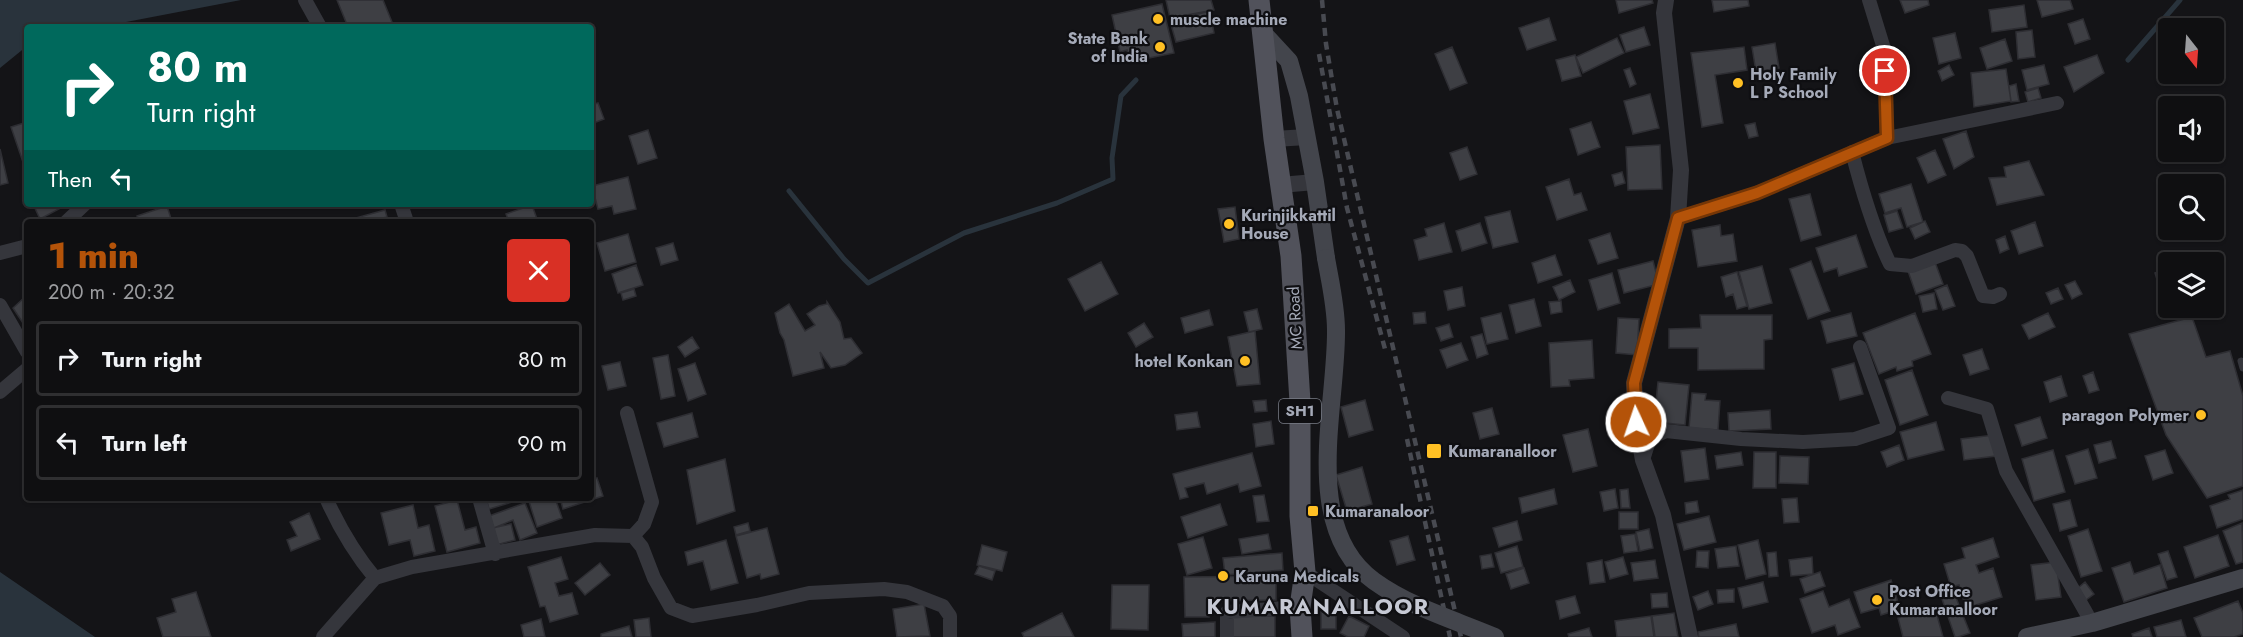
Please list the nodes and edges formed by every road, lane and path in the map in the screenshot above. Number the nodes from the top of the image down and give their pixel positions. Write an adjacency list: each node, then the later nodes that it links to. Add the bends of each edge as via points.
1 (305, 0): 5 (street)
2 (1259, 0): 6 (main road, MC Road / SH1)
3 (1666, 0): 15 (street, via 1664,13 1681,170)
4 (1869, 0): 9 (street, via 1885,52)
5 (318, 24)
6 (1264, 34): 8 (main road, via 1289,61); 10 (main road, MC Road / SH1)
7 (2057, 103): 9 (street)
8 (1307, 137): 10 (street); 12 (main road)
9 (1887, 138): 11 (street)
10 (1274, 139): 13 (main road, MC Road / SH1)
11 (1852, 152): 15 (street, via 1757,193); 19 (street, via 1868,209 1890,264 1912,266 1962,251 1983,296)
12 (1315, 182): 13 (street); 42 (main road, bridge, via 1336,328 1329,441 1330,503 1340,539 1354,562 1374,581 1405,600)
13 (1280, 185): 32 (main road, MC Road / SH1, via 1291,256)
14 (83, 207): 16 (street)
15 (1678, 218): 27 (street, via 1634,383)
16 (69, 219)
17 (24, 247): 18 (street)
18 (0, 253)
19 (2000, 294)
20 (0, 304): 22 (street)
21 (1860, 346): 27 (street, via 1889,428 1855,439 1803,442 1666,431 1650,438)
22 (24, 347)
23 (24, 372): 24 (street)
24 (0, 392)
25 (1948, 398): 36 (street, via 1987,409 2006,471)
26 (627, 413): 30 (street, via 652,502 644,524)
27 (1643, 460): 43 (street, via 1664,514)
28 (328, 501): 33 (street)
29 (480, 501): 31 (street)
30 (633, 536): 31 (street, via 595,535); 38 (street, via 671,608 692,616 809,593 884,589 907,592 943,606 950,616)
31 (495, 554): 33 (street, via 412,567)
32 (1305, 572): 35 (main road, MC Road / SH1); 41 (street)
33 (375, 578): 37 (street)
34 (2243, 578): 36 (main road)
35 (1300, 607): 39 (street, via 1227,612); 40 (main road, MC Road / SH1)
36 (2092, 623): 44 (main road)
37 (323, 637)
38 (950, 637)
39 (1227, 637)
40 (1302, 637)
41 (1403, 637)
42 (1495, 637)
43 (1690, 637)
44 (2028, 637)

